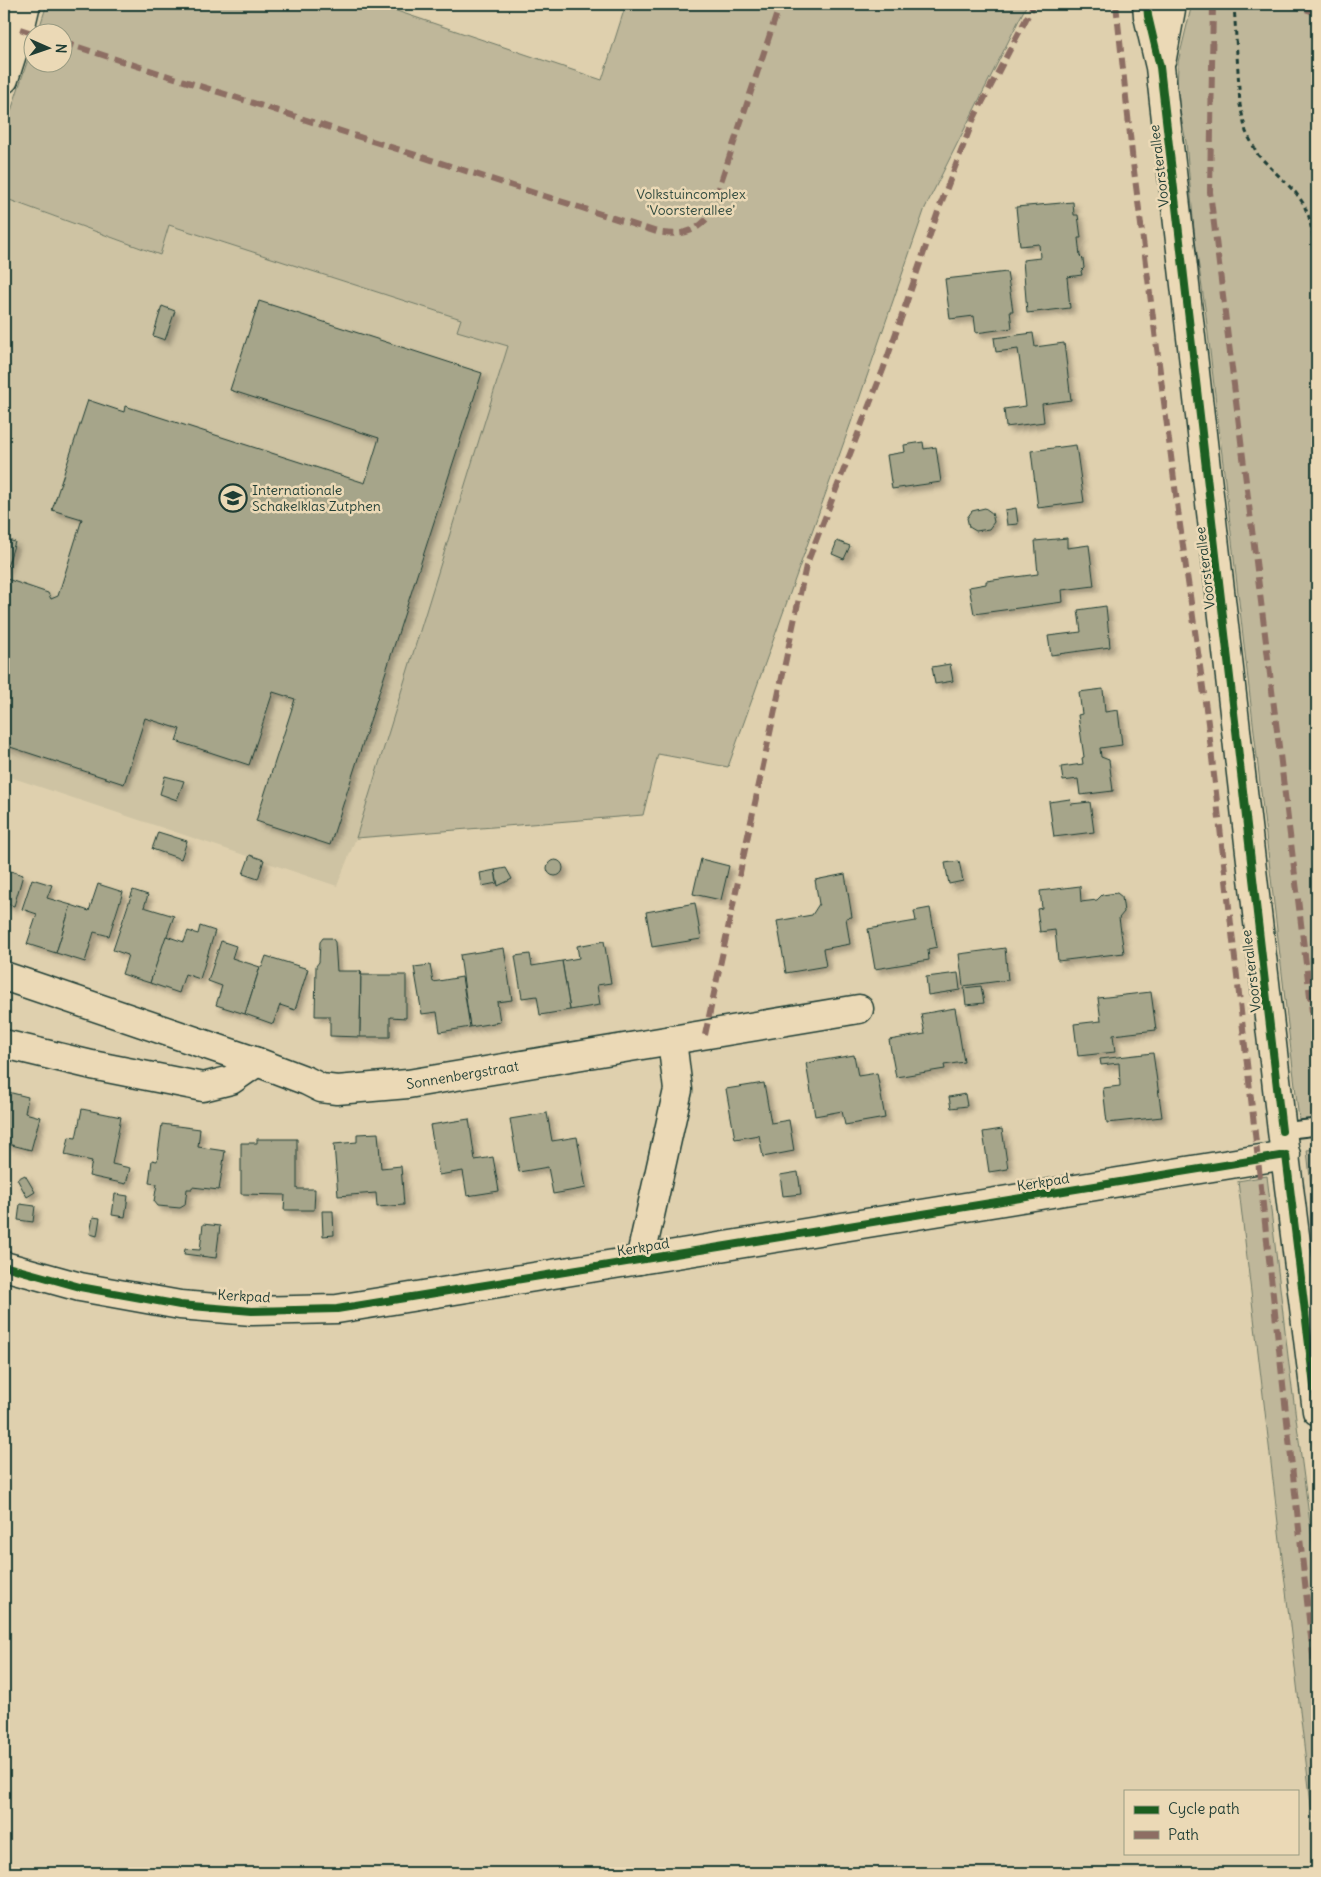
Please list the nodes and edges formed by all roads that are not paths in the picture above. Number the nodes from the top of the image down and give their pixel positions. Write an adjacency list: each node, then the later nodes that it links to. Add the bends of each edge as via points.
1 (26, 4): 5 (street)
2 (1147, 4): 4 (street, Voorsterallee)
3 (1172, 4): 4 (street, Voorsterallee)
4 (1160, 67): 12 (street, Voorsterallee)
5 (4, 79)
6 (4, 976): 10 (street, Sonnenbergstraat)
7 (859, 1009): 8 (street, Sonnenbergstraat)
8 (672, 1040): 10 (street, Sonnenbergstraat, via 408,1084 337,1090 321,1088); 13 (street, via 678,1090)
9 (4, 1044): 10 (street, via 203,1087 231,1080)
10 (257, 1062)
11 (1317, 1127): 12 (lane)
12 (1284, 1143): 13 (street, Kerkpad); 15 (street, Voorsterallee)
13 (640, 1260): 14 (street, Kerkpad, via 337,1309 252,1311 180,1305 80,1287)
14 (4, 1266)
15 (1317, 1411)

